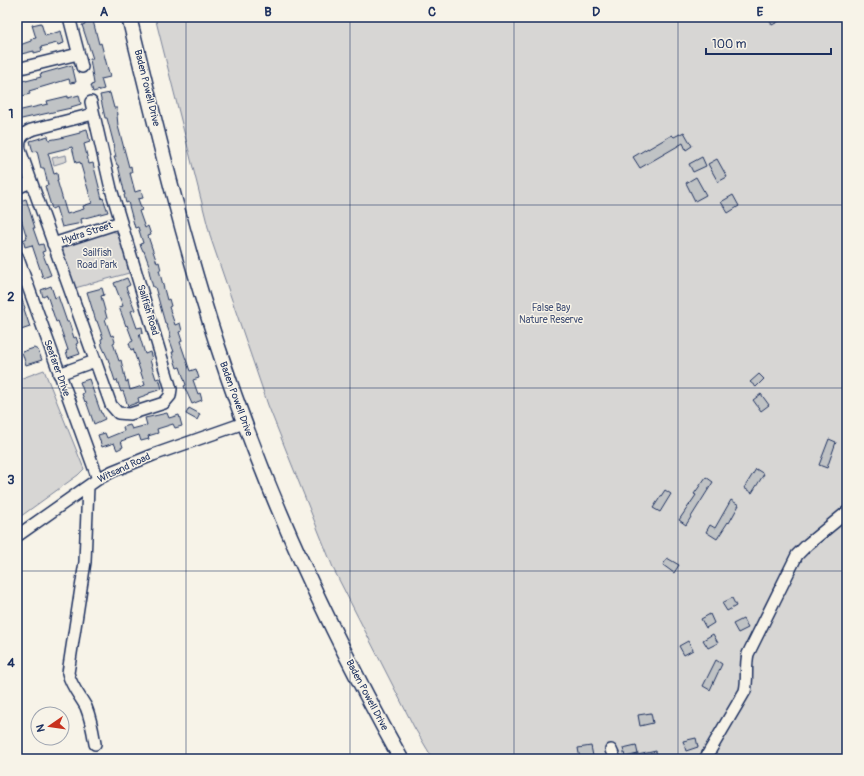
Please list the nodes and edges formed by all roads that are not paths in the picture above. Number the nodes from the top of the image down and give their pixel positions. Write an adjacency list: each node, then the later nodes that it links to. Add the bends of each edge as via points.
1 (69, 17): 3 (street)
2 (129, 17): 15 (main road, Baden Powell Drive, via 181,225 216,343)
3 (78, 54): 4 (street); 5 (street)
4 (82, 67)
5 (17, 69)
6 (91, 102): 7 (street, Sailfish Road)
7 (93, 114): 8 (street, Sailfish Road, via 31,130 23,135 19,145); 10 (street, Sailfish Road)
8 (32, 182): 9 (street); 11 (street, Sailfish Road)
9 (17, 188)
10 (121, 222): 11 (street, Hydra Street); 13 (street, Sailfish Road, via 170,384 170,396 164,403 130,414 118,413 111,404)
11 (53, 244): 13 (street, Sailfish Road)
12 (17, 256): 14 (street, Seafarer Drive)
13 (96, 361): 14 (street)
14 (59, 374): 16 (street, Seafarer Drive)
15 (244, 422): 16 (street, Witsand Road, via 132,463); 21 (main road, Baden Powell Drive, via 308,577 342,648)
16 (98, 479): 17 (street, Witsand Road)
17 (88, 486): 19 (street, Witsand Road); 20 (street, via 85,562 68,674 86,708)
18 (847, 512): 22 (street, via 797,555 748,654 745,691)
19 (17, 536)
20 (95, 744)
21 (401, 759)
22 (705, 759)

